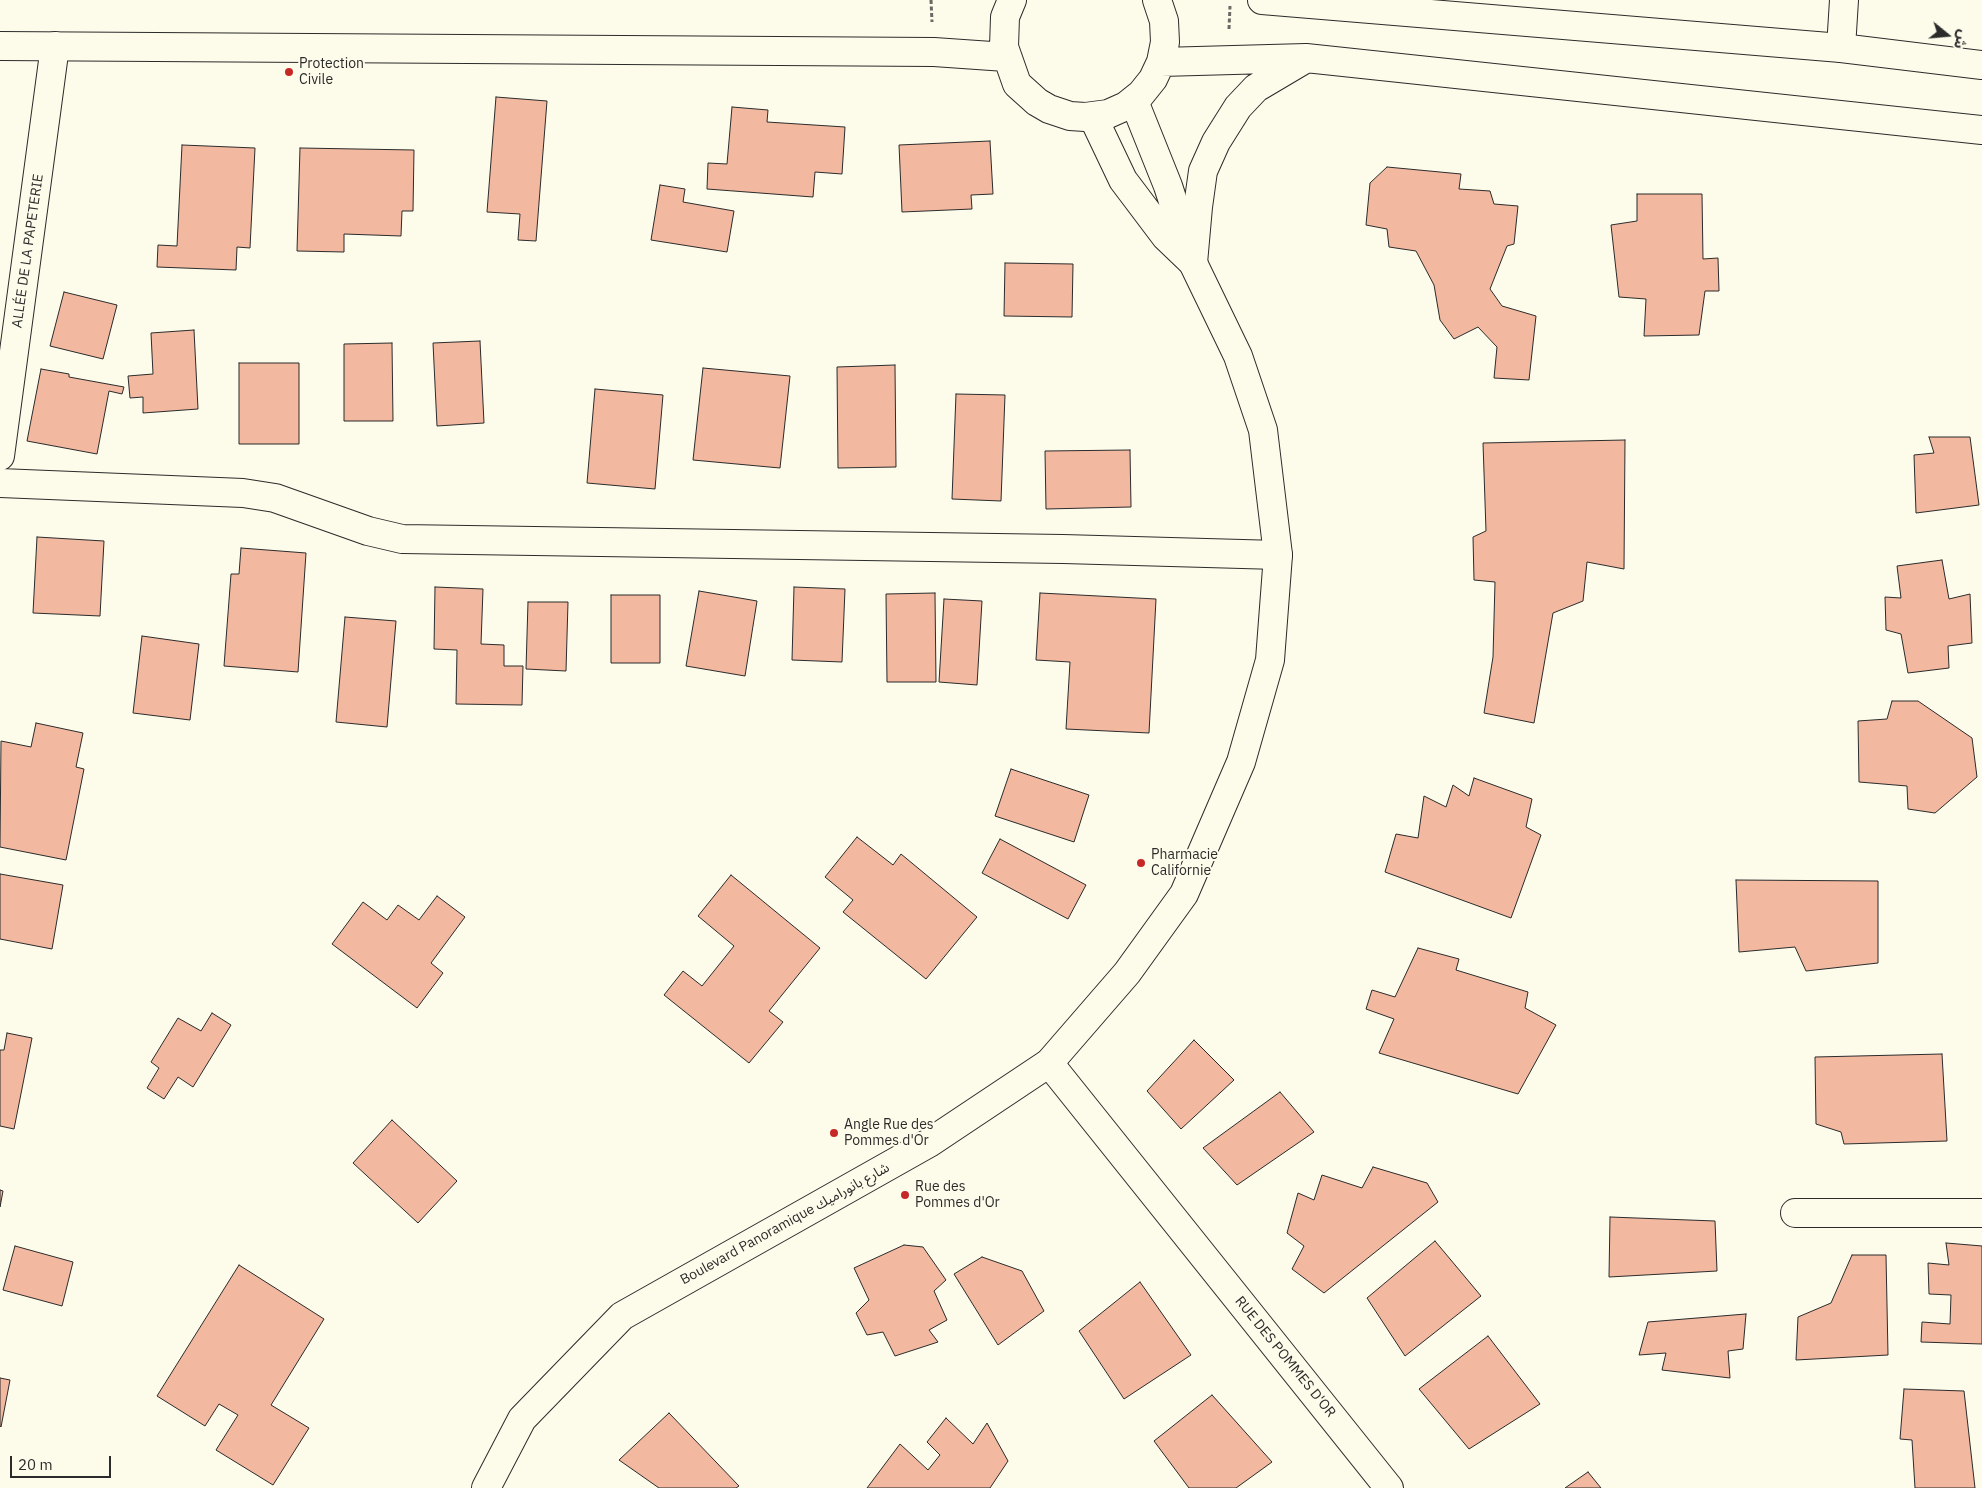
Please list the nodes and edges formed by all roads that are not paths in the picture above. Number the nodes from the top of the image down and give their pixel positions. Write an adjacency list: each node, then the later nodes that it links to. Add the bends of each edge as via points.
1 (1012, 0): 8 (main road, via 1004,26)
2 (1157, 0): 10 (main road, via 1166,32)
3 (1262, 0): 7 (main road)
4 (1844, 0): 7 (main road)
5 (0, 46): 6 (main road)
6 (55, 46): 8 (main road, via 934,52); 16 (main road, ALLÉE DE LA PAPETERIE)
7 (1840, 48): 11 (main road)
8 (1006, 56): 13 (main road, via 1017,84 1037,102 1063,115)
9 (1306, 58): 10 (main road); 14 (main road); 15 (main road, via 1256,88 1238,107 1216,142 1203,171)
10 (1161, 62): 12 (main road, via 1148,87)
11 (1982, 65)
12 (1134, 100): 13 (main road, via 1118,110); 15 (main road, Boulevard Panoramique شارع بانوراميك, via 1168,186)
13 (1093, 117): 15 (main road, Boulevard Panoramique شارع بانوراميك, via 1114,164 1132,194 1166,237)
14 (1982, 130)
15 (1193, 263): 18 (main road, Boulevard Panoramique شارع بانوراميك, via 1238,356 1263,430)
16 (0, 456)
17 (0, 483): 18 (main road, via 251,494 275,498 368,531 402,538)
18 (1278, 555): 19 (main road, Boulevard Panoramique شارع بانوراميك, via 1267,670 1241,762 1184,894 1127,973)
19 (1049, 1063): 22 (main road, Boulevard Panoramique شارع بانوراميك, via 929,1143 622,1316 522,1419); 23 (main road, RUE DES POMMES D'OR)
20 (1795, 1213): 21 (main road)
21 (1982, 1213)
22 (486, 1488)
23 (1389, 1488)

